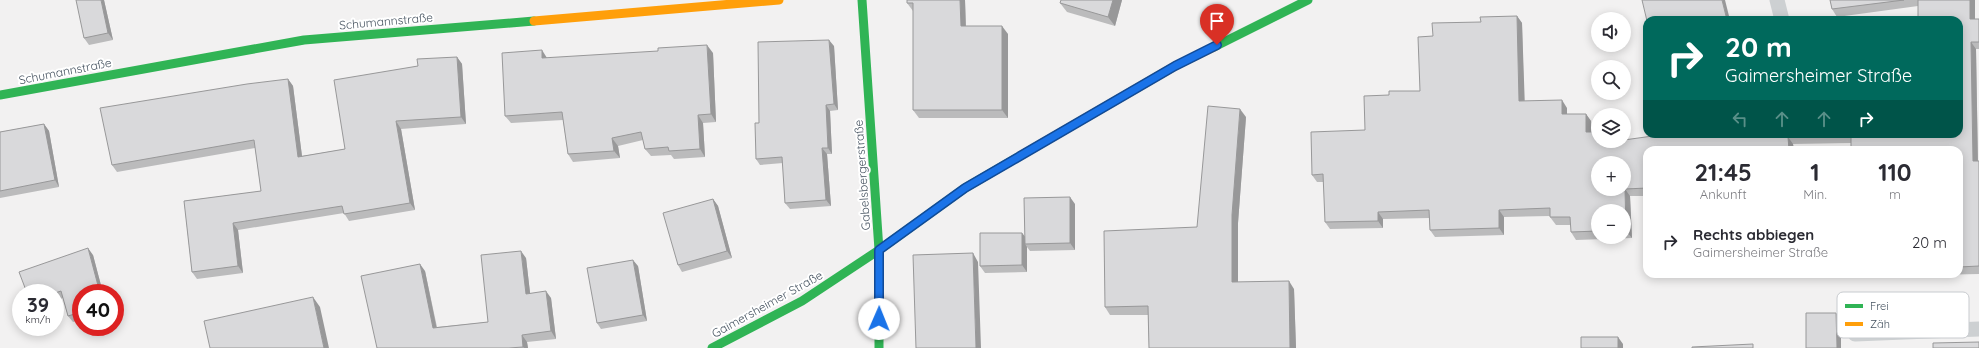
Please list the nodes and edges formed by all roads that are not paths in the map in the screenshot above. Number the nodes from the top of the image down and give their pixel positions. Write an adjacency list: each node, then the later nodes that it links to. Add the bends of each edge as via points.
1 (779, 0): 6 (street, Schumannstraße, via 304,40)
2 (862, 0): 7 (street, Gabelsbergerstraße)
3 (1308, 0): 7 (street, Gaimersheimer Straße, via 1162,74 965,188)
4 (1777, 0): 5 (lane)
5 (1781, 16)
6 (0, 95)
7 (879, 250): 10 (street, Gaimersheimer Straße, via 802,301); 11 (street, Gabelsbergerstraße)
8 (1969, 329): 9 (lane)
9 (1979, 329)
10 (712, 348)
11 (878, 348)

